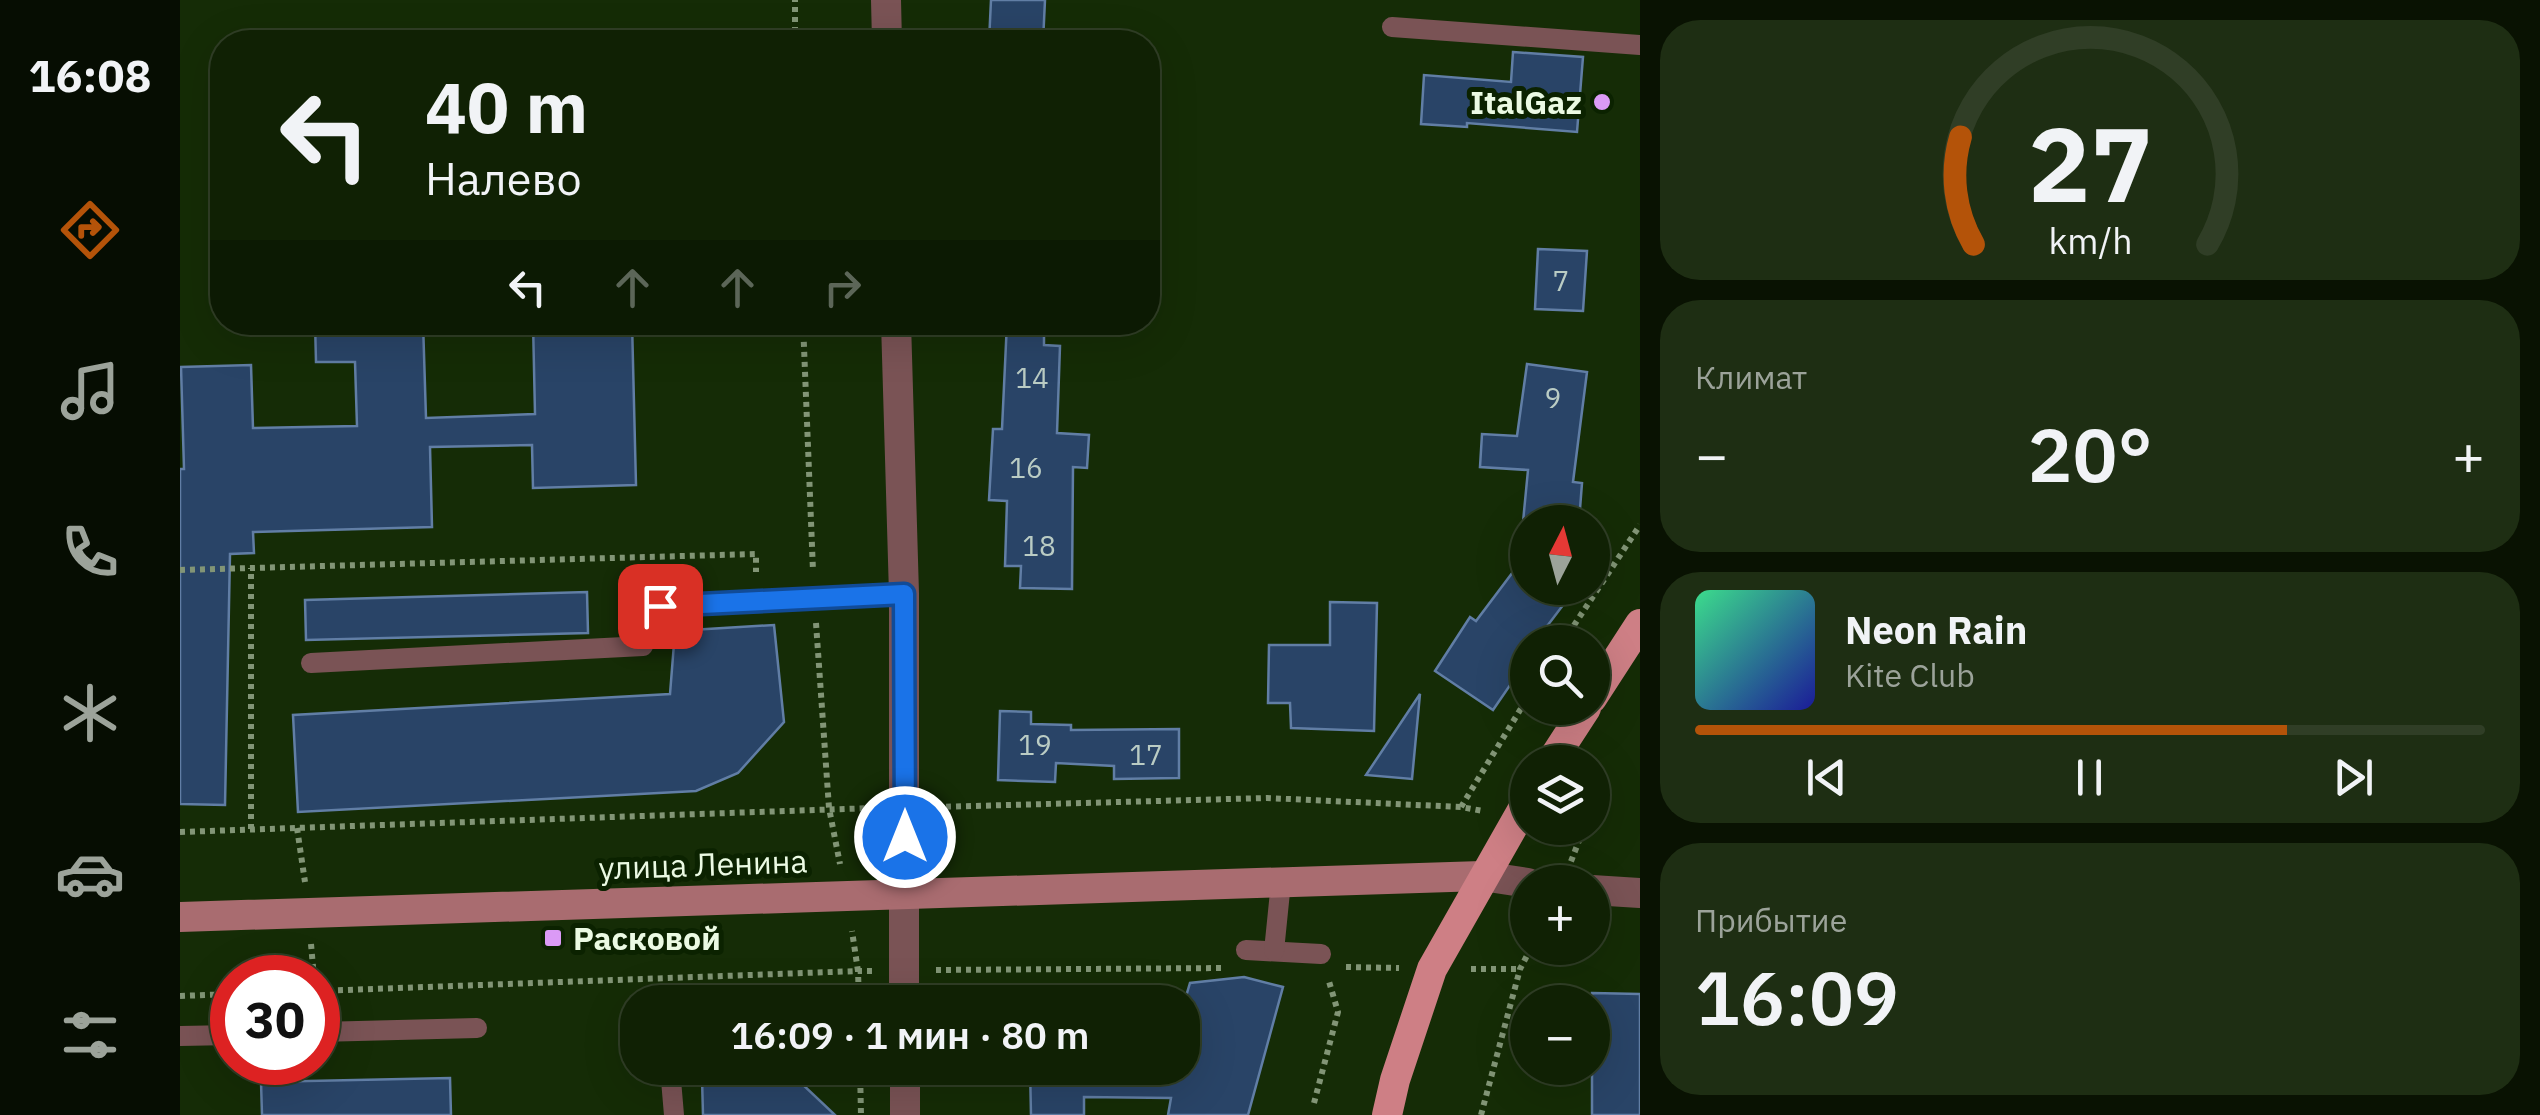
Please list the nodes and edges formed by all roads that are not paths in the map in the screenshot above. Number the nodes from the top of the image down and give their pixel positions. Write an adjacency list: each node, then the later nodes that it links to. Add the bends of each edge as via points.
1 (886, 0): 3 (street)
2 (1392, 27): 4 (lane)
3 (887, 30)
4 (1640, 45)
5 (896, 335): 6 (street)
6 (904, 594): 8 (lane, via 660,606 643,646); 16 (street)
7 (1640, 624): 9 (main road)
8 (310, 663)
9 (1610, 670)
10 (1510, 829): 11 (main road)
11 (1482, 876): 12 (street, улица Ленина); 13 (main road, улица Ленина); 30 (main road, via 1432,968)
12 (1510, 880)
13 (1281, 882): 16 (main road, улица Ленина); 19 (lane)
14 (1610, 891): 15 (street)
15 (1640, 893)
16 (904, 895): 17 (main road, улица Ленина); 21 (street)
17 (180, 917)
18 (1246, 950): 19 (lane)
19 (1274, 951): 20 (lane)
20 (1323, 960)
21 (904, 985)
22 (476, 1028): 23 (lane)
23 (340, 1031)
24 (210, 1035): 25 (lane)
25 (180, 1036)
26 (671, 1085): 28 (lane)
27 (904, 1085): 29 (street)
28 (674, 1115)
29 (905, 1115)
30 (1388, 1115)

